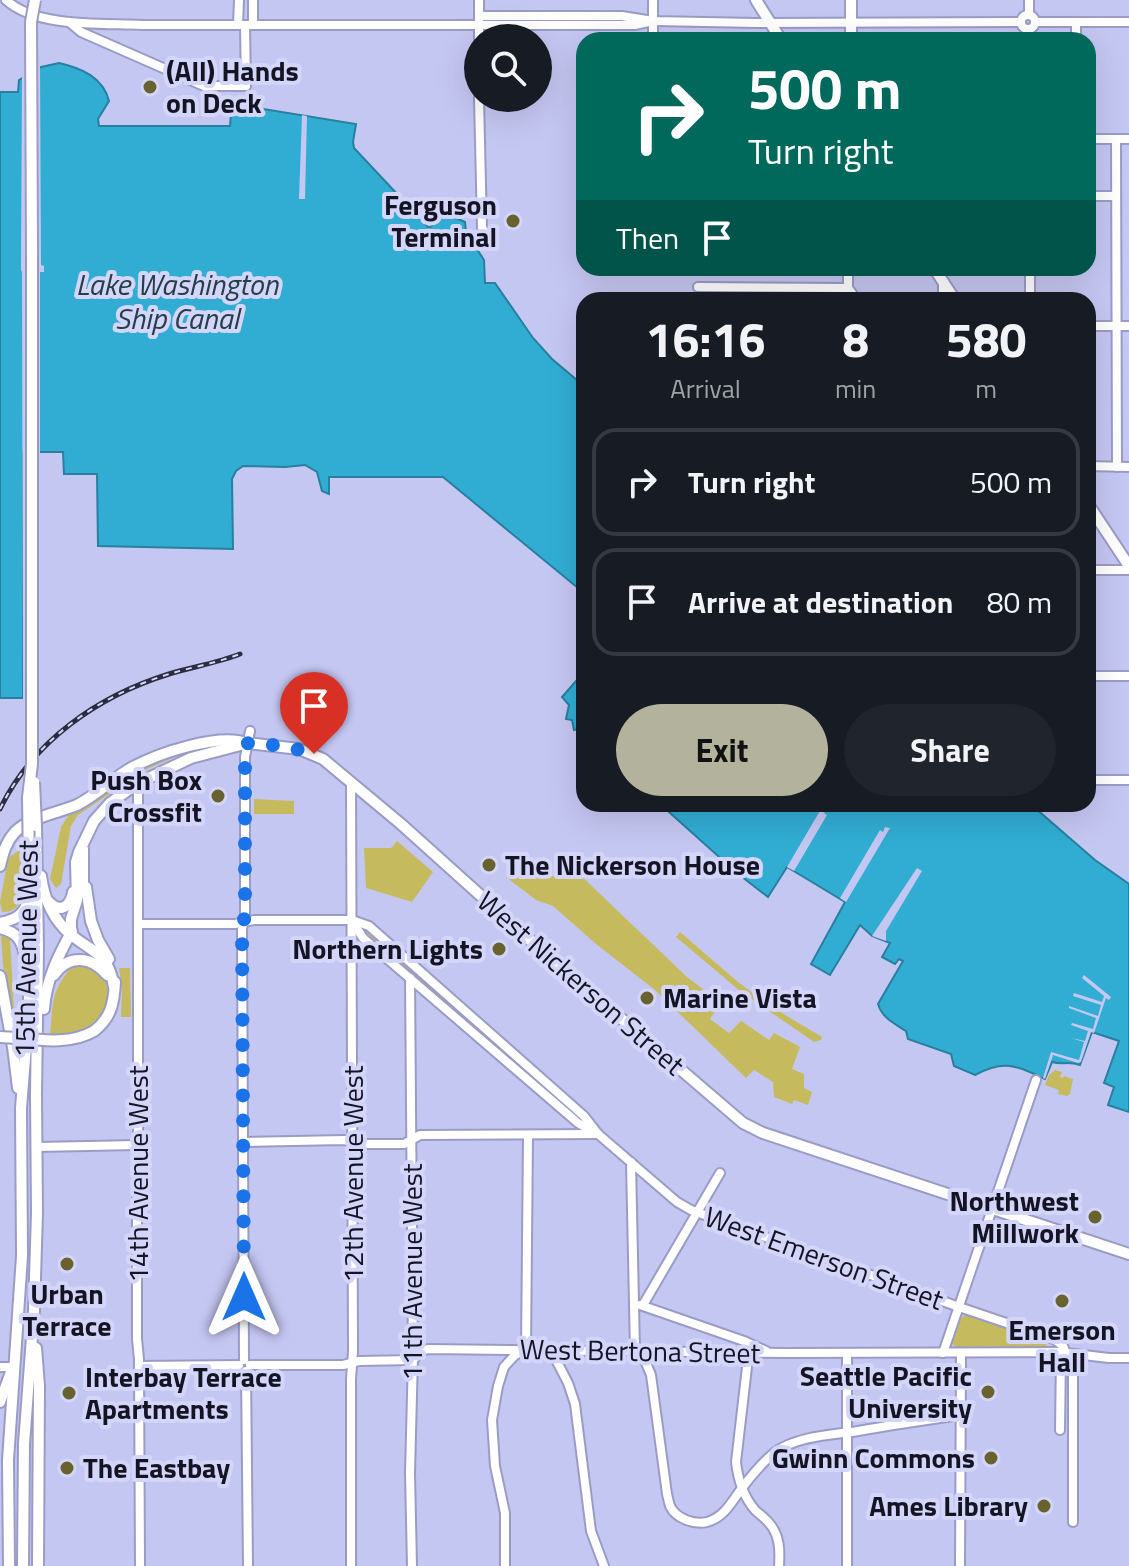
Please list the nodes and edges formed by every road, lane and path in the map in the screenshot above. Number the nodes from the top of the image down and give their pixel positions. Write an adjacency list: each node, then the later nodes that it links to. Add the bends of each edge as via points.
1 (6, 0): 11 (street, via 24,13)
2 (31, 0): 53 (main road, 15th Avenue West, bridge)
3 (239, 0): 19 (street)
4 (253, 0): 19 (street)
5 (479, 0): 10 (street)
6 (653, 0): 12 (street)
7 (756, 0): 16 (main road)
8 (851, 0): 17 (main road)
9 (1029, 0): 13 (street)
10 (480, 20): 12 (street, via 502,26); 18 (street); 19 (street, via 463,25)
11 (68, 21): 19 (street); 19 (street, via 81,32 204,86 246,86)
12 (653, 21): 16 (street); 20 (street)
13 (1029, 22): 14 (street); 17 (street); 23 (street)
14 (1076, 22): 15 (street); 24 (street)
15 (1129, 22)
16 (770, 23): 17 (street); 21 (main road)
17 (851, 23): 22 (main road)
18 (480, 24)
19 (246, 25)
20 (653, 32)
21 (776, 32)
22 (851, 32)
23 (1029, 32)
24 (1076, 32)
25 (479, 112): 31 (street, via 482,228)
26 (1096, 139): 27 (street)
27 (1116, 139): 28 (street); 30 (street)
28 (1129, 139)
29 (1096, 196): 30 (street)
30 (1116, 196): 41 (street)
31 (492, 243)
32 (848, 276): 36 (street)
33 (939, 276): 34 (main road)
34 (943, 283): 38 (street); 39 (main road)
35 (698, 287): 36 (street)
36 (848, 288): 37 (street)
37 (851, 292)
38 (943, 292)
39 (949, 292)
40 (1096, 326): 41 (street)
41 (1117, 326): 42 (street); 44 (street)
42 (1129, 326)
43 (1096, 466): 44 (street)
44 (1117, 467): 45 (street)
45 (1129, 467)
46 (1096, 516): 47 (main road)
47 (1129, 568): 48 (street)
48 (1096, 570)
49 (1096, 676): 50 (street)
50 (1129, 676)
51 (250, 731): 52 (street)
52 (248, 743): 56 (main road, West Nickerson Street, via 314,754); 57 (main road, West Nickerson Street, via 191,758); 58 (main road, via 235,739 197,745 133,767 81,803 15,832 4,847); 64 (street)
53 (32, 764): 59 (main road, 15th Avenue West, bridge); 59 (main road, 15th Avenue West, bridge, via 28,797)
54 (1096, 780): 55 (street)
55 (1129, 780)
56 (351, 782): 63 (street, 12th Avenue West); 86 (main road, West Nickerson Street, via 743,1123)
57 (138, 783): 60 (main road, West Nickerson Street, via 104,808 89,828 82,844); 65 (street, 14th Avenue West)
58 (0, 866)
59 (35, 867): 61 (main road, 15th Avenue West); 62 (main road); 74 (main road, 15th Avenue West)
60 (80, 878): 62 (main road, via 64,907 53,906); 67 (main road, via 81,912); 72 (main road)
61 (29, 890): 66 (main road, via 21,915); 70 (main road, 15th Avenue West)
62 (44, 893): 67 (main road, via 52,914)
63 (352, 920): 64 (street); 69 (street, West Emerson Street, via 363,938); 77 (street, West Emerson Street, via 369,926); 81 (street, 12th Avenue West)
64 (243, 922): 65 (street); 80 (street)
65 (139, 924): 82 (street, 14th Avenue West)
66 (0, 925): 70 (main road, via 21,940)
67 (71, 934): 71 (main road); 72 (main road, via 102,957)
68 (0, 976): 76 (main road)
69 (410, 978): 77 (street, West Emerson Street, via 578,1123); 79 (street, 11th Avenue West)
70 (29, 984): 76 (main road, 15th Avenue West)
71 (47, 986): 72 (main road, via 62,966 81,960 99,966); 74 (main road)
72 (114, 987): 73 (main road, bridge, via 105,1021 82,1037)
73 (0, 1037)
74 (36, 1078): 83 (main road, 15th Avenue West)
75 (1036, 1080): 86 (street)
76 (21, 1108): 108 (main road, 15th Avenue West, via 22,1249)
77 (598, 1134): 78 (street); 84 (street, West Emerson Street)
78 (528, 1136): 79 (street, via 420,1135); 92 (street)
79 (411, 1141): 81 (street); 102 (street, 11th Avenue West)
80 (243, 1142): 81 (street); 105 (street)
81 (352, 1143): 104 (street, 12th Avenue West)
82 (138, 1145): 83 (street); 106 (street, 14th Avenue West)
83 (36, 1147): 91 (main road, 15th Avenue West)
84 (631, 1162): 87 (street, West Emerson Street, via 677,1202); 89 (street)
85 (720, 1173): 87 (street)
86 (993, 1209): 88 (main road, West Nickerson Street); 90 (street)
87 (697, 1212): 89 (street); 90 (street, West Emerson Street)
88 (1129, 1254)
89 (639, 1305): 94 (street); 96 (street)
90 (959, 1307): 98 (street); 100 (street, West Emerson Street, via 1054,1339)
91 (34, 1310): 116 (main road, 15th Avenue West, via 24,1444); 117 (main road)
92 (526, 1350): 93 (street, West Bertona Street); 102 (street, West Bertona Street, via 428,1349); 122 (street, via 504,1367 492,1420 505,1513)
93 (551, 1350): 94 (street, West Bertona Street); 123 (street, via 575,1404 591,1531)
94 (635, 1351): 95 (street, West Bertona Street); 113 (street, via 651,1375 670,1506 682,1518 706,1522 731,1505)
95 (747, 1352): 96 (street, West Bertona Street); 113 (street, via 736,1462)
96 (771, 1353): 97 (street, West Bertona Street)
97 (847, 1353): 98 (street, West Bertona Street); 112 (street)
98 (943, 1353): 99 (street, West Bertona Street)
99 (961, 1353): 100 (street, West Bertona Street); 110 (street)
100 (1063, 1353): 101 (street, West Bertona Street); 111 (street)
101 (1129, 1358)
102 (413, 1360): 104 (street, West Bertona Street); 121 (street, 11th Avenue West)
103 (1073, 1361): 114 (street)
104 (352, 1363): 105 (street, West Bertona Street); 120 (street, 12th Avenue West)
105 (245, 1365): 106 (street, West Bertona Street); 119 (street)
106 (139, 1366): 118 (street, 14th Avenue West)
107 (0, 1367): 108 (street)
108 (14, 1367): 109 (main road); 115 (main road, 15th Avenue West)
109 (0, 1402)
110 (961, 1415): 112 (street); 126 (street)
111 (1060, 1430)
112 (846, 1432): 113 (street, via 791,1443); 125 (street)
113 (741, 1489): 124 (street, via 777,1535)
114 (1073, 1522)
115 (9, 1566)
116 (23, 1566)
117 (38, 1566)
118 (140, 1566)
119 (248, 1566)
120 (351, 1566)
121 (412, 1566)
122 (505, 1566)
123 (604, 1566)
124 (779, 1566)
125 (847, 1566)
126 (960, 1566)

